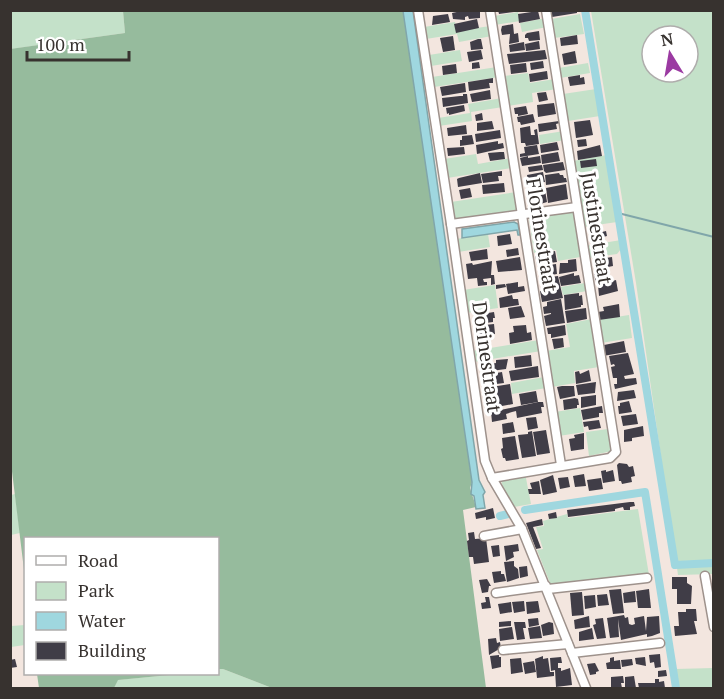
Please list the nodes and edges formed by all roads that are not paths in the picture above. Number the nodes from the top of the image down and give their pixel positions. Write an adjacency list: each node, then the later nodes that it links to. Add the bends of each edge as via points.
1 (418, 10): 6 (street, Dorinestraat)
2 (490, 10): 5 (street, Florinestraat)
3 (546, 10): 4 (street, Justinestraat)
4 (577, 207): 5 (street); 7 (street, Justinestraat, via 616,452 610,458)
5 (522, 215): 6 (street); 7 (street, Florinestraat)
6 (451, 225): 8 (street, Dorinestraat, via 485,461)
7 (561, 465): 8 (street)
8 (492, 477): 9 (street, Dorinestraat)
9 (522, 529): 10 (street); 13 (street, Dorinestraat)
10 (484, 536)
11 (705, 576): 15 (street)
12 (647, 578): 13 (street)
13 (547, 587): 14 (street); 17 (street, Dorinestraat)
14 (496, 593)
15 (714, 627)
16 (660, 643): 19 (street)
17 (568, 644): 18 (street); 19 (street, Dorinestraat)
18 (503, 650)
19 (572, 653): 20 (street, Dorinestraat)
20 (586, 688)

